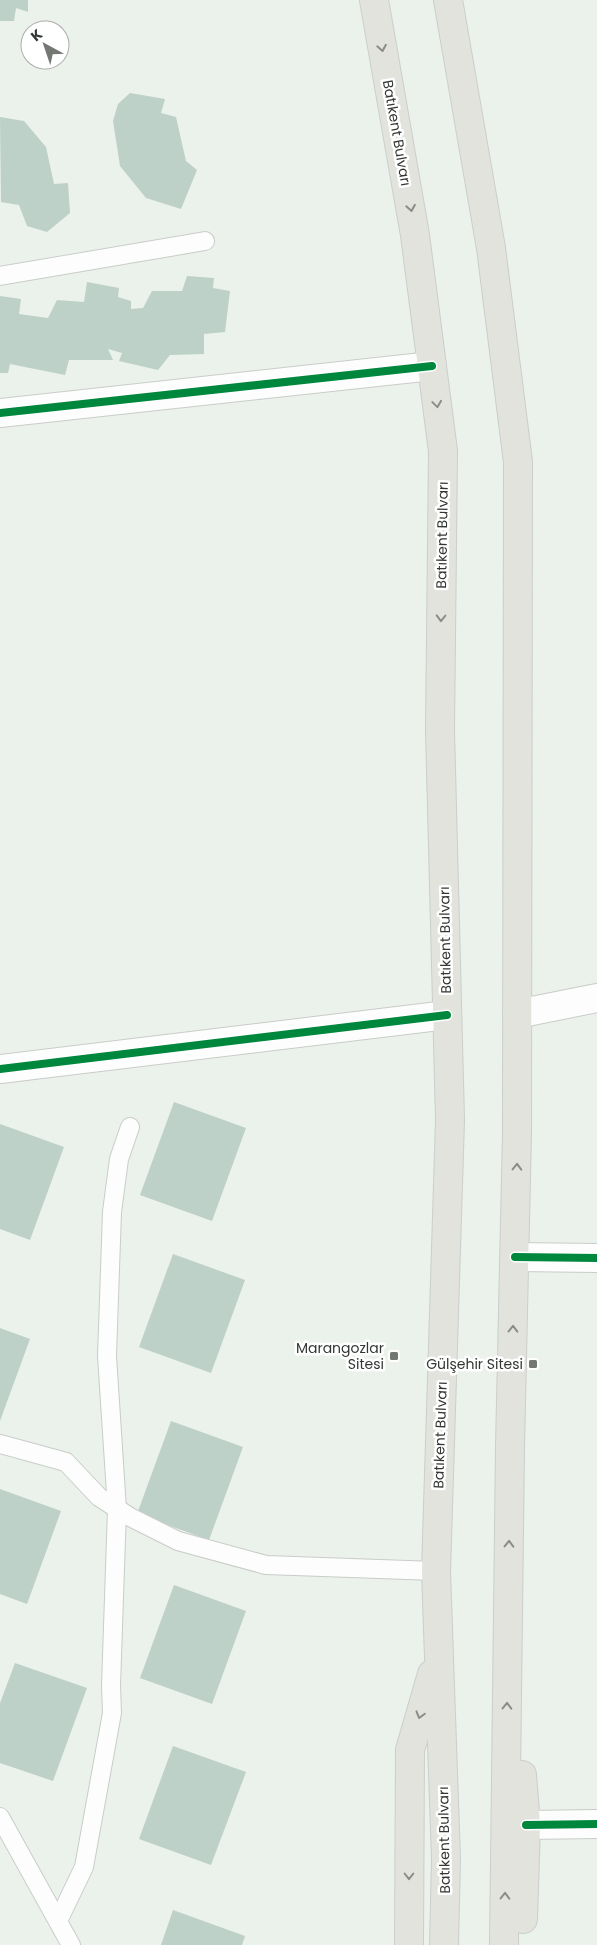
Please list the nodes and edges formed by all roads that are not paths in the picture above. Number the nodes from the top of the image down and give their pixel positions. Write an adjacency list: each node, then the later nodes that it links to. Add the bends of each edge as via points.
1 (374, 0): 5 (main road, Batıkent Bulvarı, one-way to 5, via 416,234)
2 (448, 0): 8 (main road, via 491,248 518,462)
3 (205, 242): 4 (lane)
4 (0, 276)
5 (432, 366): 6 (street); 9 (main road, Batıkent Bulvarı, one-way to 9, via 443,451 440,730)
6 (0, 413)
7 (597, 998): 8 (street)
8 (517, 1014): 12 (main road, one-way to 8)
9 (447, 1016): 10 (street); 16 (main road, Batıkent Bulvarı, via 450,1120)
10 (0, 1069)
11 (130, 1127): 15 (lane, via 118,1159 112,1212 108,1346)
12 (514, 1257): 13 (street); 18 (main road, one-way to 12)
13 (597, 1258)
14 (0, 1444): 15 (lane, via 66,1462 99,1498)
15 (117, 1509): 16 (lane, via 178,1541 266,1565); 22 (lane, via 112,1712 84,1867)
16 (436, 1571): 17 (main road, Batıkent Bulvarı)
17 (439, 1651): 24 (main road, one-way to 24, via 410,1750); 25 (main road, Batıkent Bulvarı, via 446,1859)
18 (506, 1755): 21 (main road, via 522,1769); 26 (main road, one-way to 18)
19 (0, 1816): 22 (lane)
20 (597, 1824): 21 (street)
21 (526, 1825): 27 (main road)
22 (58, 1921): 23 (lane)
23 (71, 1945)
24 (409, 1945)
25 (444, 1945)
26 (504, 1945)
27 (522, 1945)

